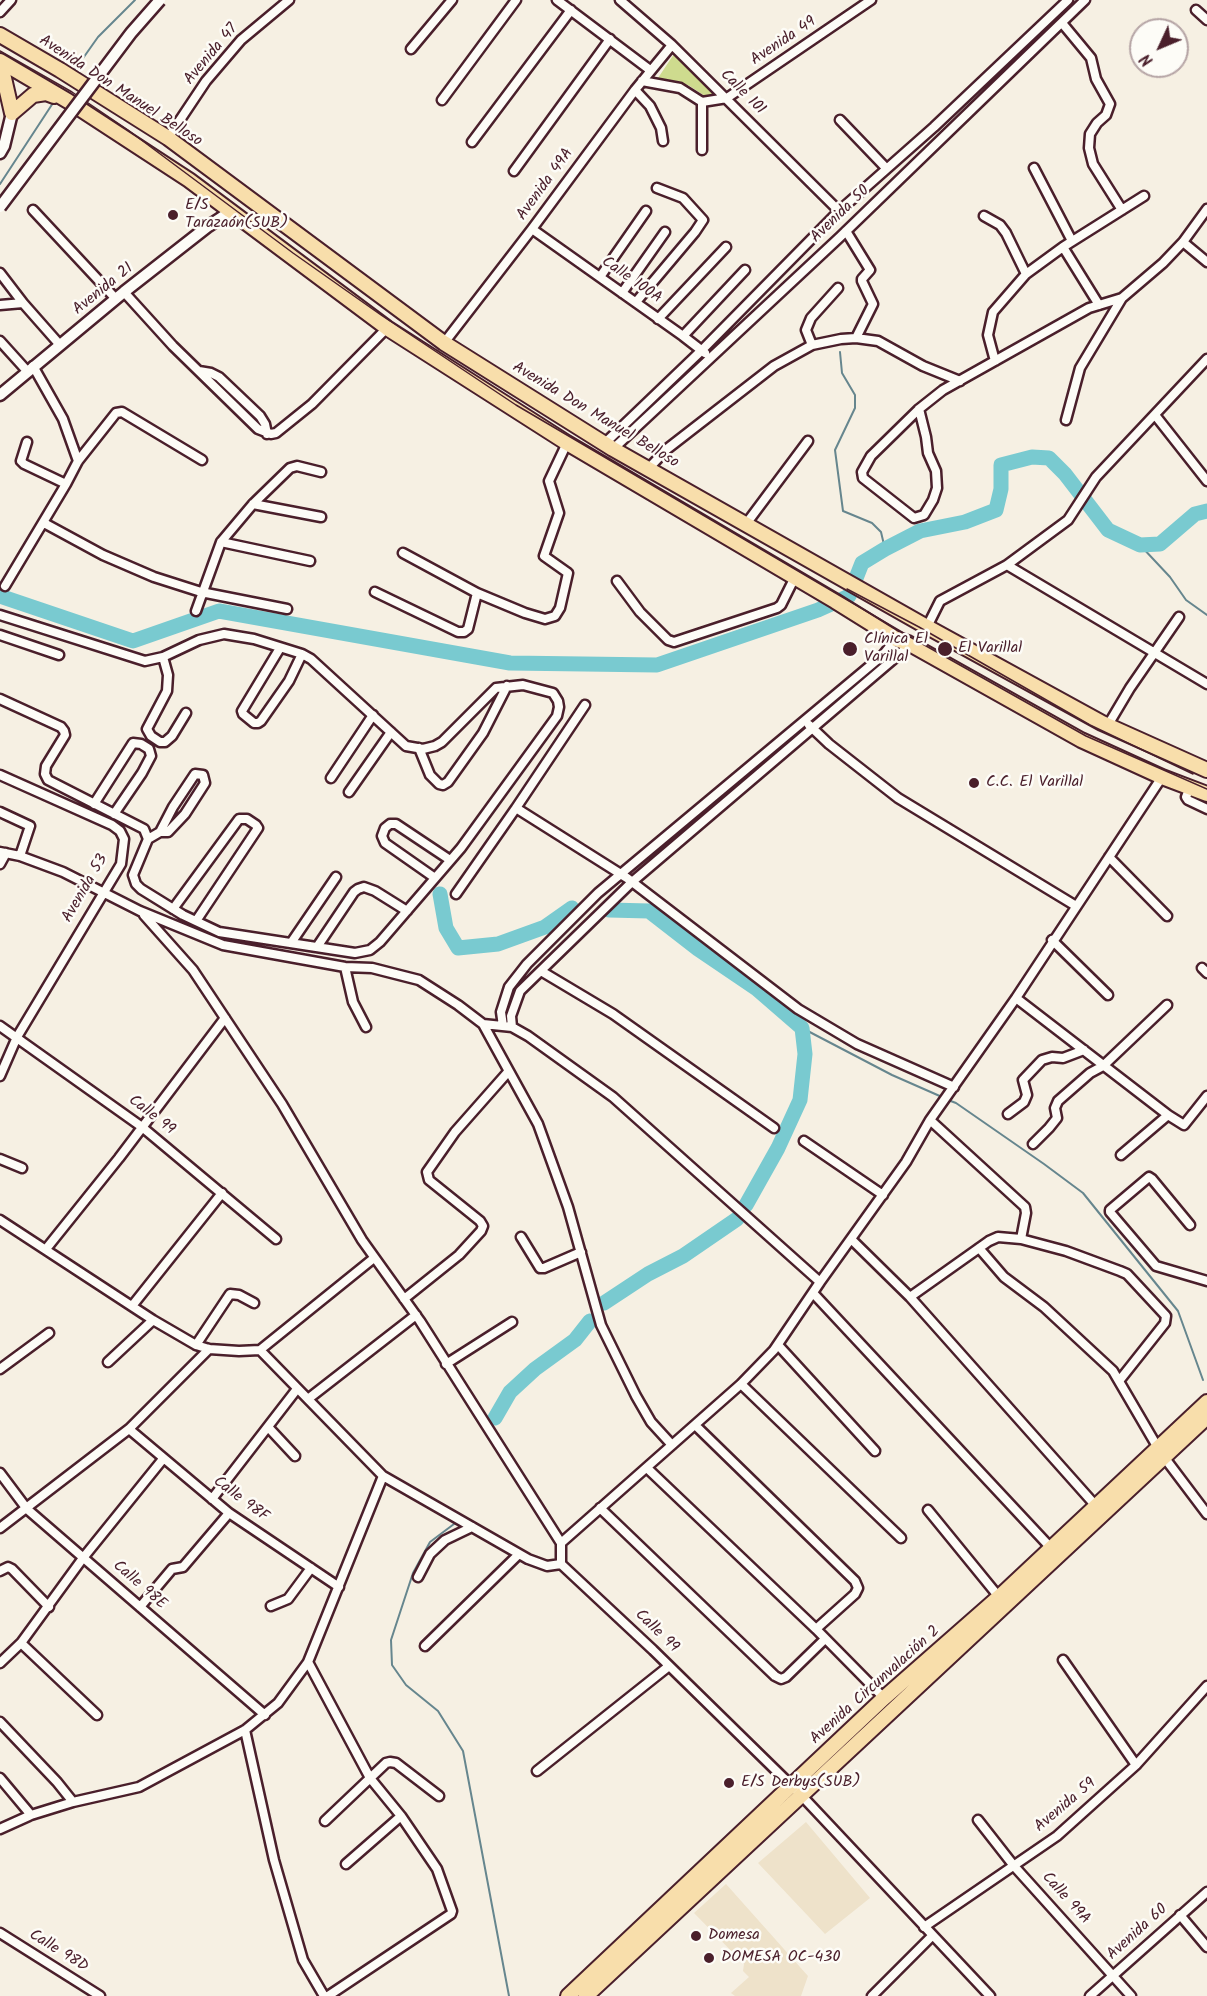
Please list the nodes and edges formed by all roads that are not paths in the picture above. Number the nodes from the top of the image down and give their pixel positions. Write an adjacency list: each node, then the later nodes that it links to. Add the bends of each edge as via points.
1 (11, 0): 13 (street)
2 (160, 0): 41 (street, bridge)
3 (289, 0): 31 (street, Avenida 47, via 241,40 206,81)
4 (452, 0): 19 (street)
5 (516, 0): 26 (street)
6 (557, 0): 11 (street)
7 (620, 0): 18 (street, Calle 101)
8 (871, 0): 25 (street, Avenida 49)
9 (1068, 0): 36 (street, Avenida 50)
10 (1085, 0): 15 (street, Avenida 50)
11 (571, 10): 17 (street); 33 (street)
12 (1196, 10): 14 (street)
13 (0, 12)
14 (1207, 20)
15 (1062, 23): 44 (street, via 1091,58 1096,79 1110,104 1090,134 1089,148 1093,164); 50 (street, Avenida 50)
16 (0, 35): 31 (main road, Avenida Don Manuel Belloso)
17 (610, 39): 21 (street); 38 (street)
18 (672, 45): 21 (street, Avenida 49A); 25 (street, Calle 101)
19 (411, 49)
20 (0, 60): 27 (main road)
21 (650, 70): 23 (street, Avenida 49A)
22 (0, 72): 29 (main road)
23 (642, 81): 24 (street, Avenida 49A); 28 (street, via 680,88)
24 (635, 90): 32 (street, via 650,106); 49 (street, Avenida 49A)
25 (727, 98): 28 (street, Avenida 49); 47 (street, Calle 101)
26 (442, 100)
27 (68, 101): 29 (main road, via 46,93 33,95); 46 (main road, via 189,180)
28 (702, 102): 34 (street)
29 (12, 112): 35 (street)
30 (840, 120): 36 (street)
31 (168, 138): 74 (main road, Avenida Don Manuel Belloso)
32 (663, 141)
33 (471, 142)
34 (702, 150)
35 (0, 153)
36 (886, 168): 47 (street, Avenida 50)
37 (1034, 168): 52 (street)
38 (514, 171)
39 (657, 188): 65 (street, via 683,198 703,220)
40 (1144, 196): 44 (street)
41 (0, 207)
42 (1207, 209): 53 (street)
43 (33, 210): 63 (street)
44 (1122, 210): 52 (street)
45 (646, 211): 60 (street)
46 (230, 212): 63 (street, Avenida 21); 70 (main road)
47 (839, 212): 77 (street, Avenida 50)
48 (984, 216): 59 (street, via 1006,233)
49 (532, 229): 60 (street, Calle 100A); 74 (street, Avenida 49A)
50 (846, 231): 72 (street, via 870,270 862,279 862,286 872,307); 78 (street, Avenida 50)
51 (665, 232): 62 (street)
52 (1072, 241): 55 (street)
53 (1183, 242): 56 (street); 64 (street)
54 (726, 247): 69 (street)
55 (1063, 247): 59 (street); 68 (street)
56 (1207, 262)
57 (745, 270): 71 (street)
58 (0, 273): 66 (street)
59 (1026, 274): 80 (street, via 993,312 988,335)
60 (600, 278): 62 (street, Calle 100A)
61 (838, 288): 76 (street, via 811,318 807,330)
62 (622, 293): 65 (street, Calle 100A)
63 (120, 296): 70 (street, via 267,434 276,433 312,404); 75 (street, Avenida 21)
64 (1122, 298): 68 (street); 86 (street, via 1080,368)
65 (636, 302): 69 (street, Calle 100A)
66 (23, 303): 67 (street); 75 (street)
67 (0, 305)
68 (1099, 305): 80 (street)
69 (658, 319): 71 (street, Calle 100A)
70 (387, 328): 89 (main road)
71 (683, 336): 77 (street, Calle 100A)
72 (856, 338): 76 (street); 82 (street, via 878,341)
73 (0, 341): 81 (street)
74 (444, 343): 90 (main road, Avenida Don Manuel Belloso)
75 (60, 345): 81 (street, Avenida 21)
76 (812, 345): 93 (street, via 774,366 667,448)
77 (702, 350): 78 (street, Calle 100A); 90 (street, Avenida 50)
78 (710, 359): 90 (street, Avenida 50)
79 (1207, 359): 85 (street)
80 (995, 361): 82 (street)
81 (30, 369): 83 (street, Avenida 21); 92 (street, via 63,419)
82 (960, 381): 84 (street)
83 (0, 395)
84 (919, 409): 84 (street, via 871,456 862,472 863,478 914,518 924,515 936,488 936,471)
85 (1155, 415): 95 (street); 104 (street, via 1096,477 1068,520)
86 (1066, 420)
87 (808, 441): 100 (street)
88 (27, 442): 96 (street, via 21,461)
89 (567, 443): 105 (main road); 110 (street, via 549,481 559,513 544,556 568,573 560,608 555,616 545,619)
90 (609, 446): 93 (main road, Avenida Don Manuel Belloso)
91 (202, 460): 92 (street, via 122,412 116,413)
92 (78, 461): 96 (street)
93 (648, 469): 100 (main road, Avenida Don Manuel Belloso)
94 (321, 472): 97 (street, via 290,468)
95 (1207, 481)
96 (66, 484): 99 (street)
97 (253, 504): 98 (street); 101 (street)
98 (321, 516)
99 (44, 523): 107 (street); 108 (street, via 103,555)
100 (746, 524): 115 (main road, Avenida Don Manuel Belloso)
101 (221, 542): 103 (street); 108 (street)
102 (403, 553): 110 (street)
103 (310, 561)
104 (1007, 565): 115 (street, via 940,601); 119 (street)
105 (795, 577): 106 (street, via 777,608 674,642 640,612); 117 (main road)
106 (617, 581)
107 (5, 586)
108 (201, 592): 111 (street); 112 (street)
109 (375, 592): 110 (street, via 458,632 468,629)
110 (477, 593)
111 (287, 609)
112 (196, 611)
113 (0, 615): 122 (street, via 145,661)
114 (1179, 617): 119 (street)
115 (927, 627): 130 (main road, Avenida Don Manuel Belloso)
116 (0, 635): 121 (street)
117 (902, 641): 129 (street); 131 (street, via 903,651); 136 (main road, via 1081,740)
118 (280, 648): 120 (street); 120 (street, via 242,711 254,723 261,721 289,681); 122 (street, via 224,634 199,640)
119 (1154, 653): 123 (street); 130 (street)
120 (302, 654): 128 (street)
121 (59, 656)
122 (163, 657): 127 (street, via 167,692 147,729 151,736 165,742)
123 (1207, 684)
124 (507, 686): 133 (street, via 496,688 482,700 442,742); 133 (street, via 483,732 448,782 439,784 430,775); 151 (street, via 523,684 553,693 560,707 557,717)
125 (0, 699): 141 (street, via 61,727 65,735 45,774 48,780)
126 (585, 705): 142 (street)
127 (186, 713)
128 (373, 715): 132 (street); 137 (street)
129 (804, 721): 131 (street); 155 (street)
130 (1108, 725): 134 (main road, Avenida Don Manuel Belloso)
131 (813, 729): 158 (street); 161 (street, via 898,798)
132 (391, 732): 133 (street, via 406,746); 139 (street)
133 (419, 748)
134 (1207, 769)
135 (0, 775): 153 (street, Avenida 53, via 112,825 124,839)
136 (1162, 777): 138 (main road); 150 (street)
137 (332, 778)
138 (1190, 788): 140 (main road); 143 (street, via 1188,800)
139 (350, 792)
140 (1207, 794)
141 (94, 804): 145 (street); 145 (street, via 133,743 141,744 151,756)
142 (516, 808): 155 (street); 160 (street)
143 (1207, 809)
144 (0, 812): 149 (street, via 30,826)
145 (114, 814): 147 (street, via 144,829)
146 (160, 832): 146 (street, via 195,774 203,775 205,783 184,814 168,832); 147 (street)
147 (148, 839): 154 (street)
148 (3, 852): 149 (street); 152 (street)
149 (20, 856): 159 (street)
150 (1108, 857): 161 (street); 165 (street)
151 (450, 860): 157 (street); 157 (street, via 396,824 385,828 385,843)
152 (0, 864)
153 (121, 864): 154 (street); 159 (street, Avenida 53)
154 (135, 869): 162 (street, via 136,884)
155 (620, 874): 158 (street); 178 (street, via 556,934 509,987 501,1012)
156 (336, 877): 168 (street)
157 (435, 878): 164 (street)
158 (632, 882): 171 (street); 185 (street, via 798,1009 857,1044)
159 (104, 891): 163 (street); 180 (street, Avenida 53)
160 (456, 894)
161 (1076, 906): 167 (street)
162 (173, 909): 166 (street); 166 (street, via 239,819 247,819 258,828)
163 (140, 911): 170 (street, via 223,945); 175 (street, via 193,970)
164 (407, 911): 169 (street, via 369,950 355,953); 169 (street, via 364,887 354,892)
165 (1167, 916)
166 (196, 921): 168 (street, via 219,932)
167 (1052, 940): 172 (street); 173 (street)
168 (291, 942): 169 (street)
169 (317, 947)
170 (345, 967): 176 (street, via 372,968 419,981); 179 (street, via 353,1002)
171 (541, 970): 178 (street, via 520,991); 191 (street, via 612,1014)
172 (1108, 995)
173 (1016, 998): 181 (street); 185 (street)
174 (1167, 1005): 182 (street)
175 (225, 1018): 190 (street); 208 (street, via 282,1104)
176 (483, 1024): 178 (street); 183 (street)
177 (0, 1026): 180 (street, Calle 99)
178 (507, 1026): 210 (street, via 613,1097)
179 (366, 1027)
180 (17, 1037): 184 (street, Avenida 53); 190 (street, Calle 99)
181 (1084, 1050): 182 (street); 187 (street, via 1042,1060 1023,1080 1027,1095 1024,1102)
182 (1103, 1066): 188 (street); 193 (street, via 1058,1101 1057,1118)
183 (508, 1072): 207 (street, via 538,1124); 213 (street, via 455,1132 427,1172 429,1180 480,1221 481,1231 459,1256)
184 (0, 1076)
185 (954, 1087): 189 (street)
186 (1207, 1096): 188 (street, via 1184,1125)
187 (1008, 1114)
188 (1168, 1115): 194 (street)
189 (930, 1120): 198 (street); 204 (street, via 1024,1207)
190 (142, 1127): 197 (street, Calle 99); 206 (street)
191 (774, 1128)
192 (804, 1141): 198 (street)
193 (1033, 1144)
194 (1121, 1155)
195 (0, 1159): 196 (street)
196 (22, 1168)
197 (222, 1194): 202 (street, Calle 99); 215 (street)
198 (883, 1195): 203 (street)
199 (0, 1220): 206 (street)
200 (1190, 1225): 209 (street, via 1149,1177 1110,1210 1156,1266)
201 (521, 1237): 207 (street, via 540,1268)
202 (276, 1239)
203 (851, 1239): 210 (street); 212 (street)
204 (1021, 1239): 205 (street, via 998,1237); 227 (street, via 1120,1270 1162,1309 1165,1323)
205 (979, 1248): 212 (street); 227 (street, via 1004,1277 1044,1307)
206 (46, 1249): 215 (street)
207 (580, 1252): 236 (street, via 601,1325 651,1422)
208 (374, 1258): 213 (street); 223 (street)
209 (1207, 1281)
210 (820, 1282): 211 (street)
211 (813, 1293): 221 (street); 255 (street)
212 (910, 1297): 245 (street)
213 (404, 1299): 216 (street)
214 (254, 1303): 220 (street, via 230,1294)
215 (132, 1306): 217 (street)
216 (416, 1316): 225 (street); 230 (street)
217 (153, 1320): 220 (street); 224 (street)
218 (512, 1322): 225 (street)
219 (49, 1333): 226 (street)
220 (196, 1345): 222 (street)
221 (778, 1345): 228 (street); 237 (street)
222 (209, 1349): 223 (street); 235 (street)
223 (260, 1350): 229 (street)
224 (108, 1362)
225 (446, 1364): 254 (street)
226 (0, 1369)
227 (1119, 1381): 238 (street)
228 (741, 1384): 233 (street); 253 (street)
229 (297, 1389): 230 (street); 234 (street)
230 (308, 1399): 243 (street)
231 (1207, 1402): 238 (main road, Avenida Circunvalación 2)
232 (1207, 1417): 238 (main road, Avenida Circunvalación 2)
233 (694, 1425): 236 (street); 267 (street, via 855,1581 855,1594)
234 (268, 1427): 239 (street); 244 (street)
235 (129, 1429): 240 (street, Calle 98F); 247 (street)
236 (672, 1445): 241 (street)
237 (875, 1451)
238 (1161, 1453): 245 (main road, Avenida Circunvalación 2); 250 (street); 287 (main road, Avenida Circunvalación 2)
239 (295, 1456)
240 (164, 1459): 244 (street, Calle 98F); 257 (street)
241 (647, 1468): 246 (street); 267 (street)
242 (0, 1473): 247 (street, Calle 98E)
243 (383, 1476): 251 (street); 262 (street)
244 (212, 1499): 249 (street, Calle 98F)
245 (1096, 1506): 255 (main road, Avenida Circunvalación 2)
246 (600, 1508): 254 (street); 268 (street, via 774,1676 786,1677)
247 (27, 1509): 252 (street); 257 (street, Calle 98E)
248 (928, 1510): 263 (street)
249 (229, 1513): 259 (street, Calle 98F); 266 (street, via 183,1567 172,1569)
250 (1207, 1514)
251 (472, 1527): 256 (street); 261 (street, via 446,1540 430,1554)
252 (0, 1528)
253 (901, 1538)
254 (561, 1543): 258 (street)
255 (1051, 1548): 263 (main road, Avenida Circunvalación 2)
256 (519, 1554): 258 (street, via 547,1566); 270 (street)
257 (83, 1558): 265 (street); 266 (street, Calle 98E)
258 (561, 1564): 274 (street, Calle 99)
259 (310, 1568): 262 (street, Calle 98F); 264 (street, via 288,1599)
260 (0, 1571): 265 (street, via 12,1569)
261 (418, 1577)
262 (339, 1587): 272 (street)
263 (999, 1597): 276 (main road, Avenida Circunvalación 2)
264 (271, 1606)
265 (49, 1607): 269 (street)
266 (140, 1607): 278 (street, Calle 98E)
267 (816, 1629): 268 (street)
268 (825, 1639): 276 (street)
269 (21, 1643): 273 (street); 277 (street)
270 (425, 1646)
271 (1063, 1660): 281 (street)
272 (308, 1662): 278 (street); 284 (street)
273 (0, 1663)
274 (669, 1666): 282 (street); 285 (street, Calle 99)
275 (1207, 1686): 281 (street, Avenida 59)
276 (884, 1698): 285 (main road, Avenida Circunvalación 2)
277 (97, 1715)
278 (265, 1715): 280 (street)
279 (0, 1722): 288 (street)
280 (245, 1730): 288 (street, via 139,1787); 304 (street, via 274,1860 303,1960)
281 (1136, 1765): 295 (street, Avenida 59, via 1057,1836)
282 (537, 1771)
283 (0, 1778): 289 (street)
284 (370, 1778): 286 (street, via 386,1763 396,1763); 290 (street); 292 (street)
285 (790, 1787): 287 (street, Calle 99); 305 (main road, Avenida Circunvalación 2)
286 (439, 1796)
287 (802, 1796): 298 (street, Calle 99); 306 (main road, Avenida Circunvalación 2)
288 (73, 1802): 289 (street)
289 (31, 1815): 293 (street)
290 (401, 1816): 294 (street); 304 (street, via 437,1869 451,1914)
291 (978, 1820): 295 (street, Calle 99A)
292 (326, 1821)
293 (0, 1829)
294 (346, 1864)
295 (1014, 1866): 298 (street, Avenida 59); 302 (street, Calle 99A)
296 (1207, 1892): 297 (street, Avenida 60)
297 (1180, 1915): 301 (street); 302 (street, Avenida 60)
298 (924, 1927): 300 (street, Calle 99)
299 (0, 1933): 303 (street, Calle 98D)
300 (932, 1936): 307 (street); 308 (street, Calle 99)
301 (1207, 1947)
302 (1113, 1975): 309 (street, Avenida 60); 310 (street, Calle 99A)
303 (100, 1996)
304 (326, 1996)
305 (568, 1996)
306 (586, 1996)
307 (872, 1996)
308 (990, 1996)
309 (1090, 1996)
310 (1131, 1996)

